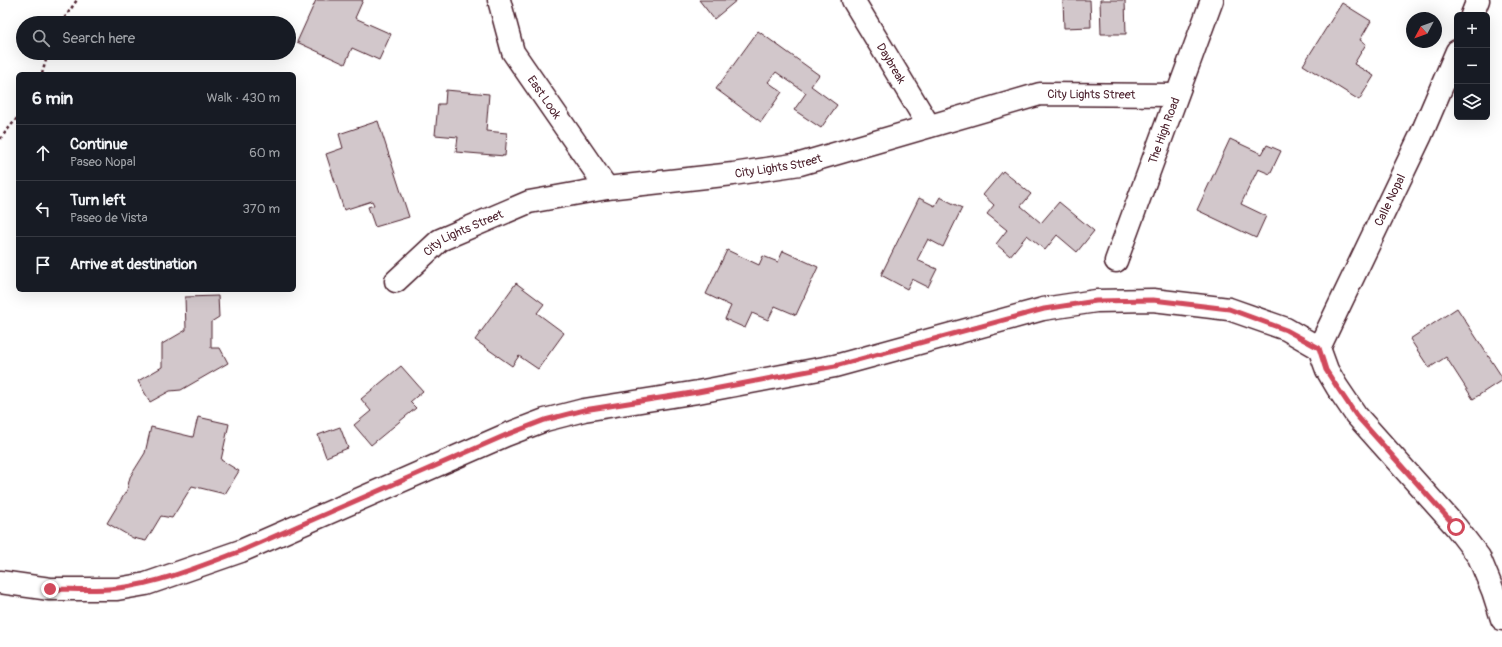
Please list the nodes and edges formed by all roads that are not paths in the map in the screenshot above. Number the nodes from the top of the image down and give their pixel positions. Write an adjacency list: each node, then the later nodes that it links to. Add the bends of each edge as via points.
1 (499, 0): 9 (street, East Look, via 513,52)
2 (853, 0): 8 (street, Daybreak)
3 (1212, 0): 7 (street, The High Road)
4 (1478, 0): 5 (street)
5 (1473, 12)
6 (1454, 58): 12 (street, Calle Nopal, via 1421,135)
7 (1176, 95): 8 (street, City Lights Street, via 1040,94); 10 (street, The High Road)
8 (929, 126): 9 (street, City Lights Street, via 800,164)
9 (607, 188): 11 (street, City Lights Street, via 529,202 440,240)
10 (1116, 261)
11 (396, 281)
12 (1319, 348): 13 (street, via 1262,320 1229,309 1199,304 1153,300 1096,301 1044,309 835,366 584,410 545,420 241,551 146,584 117,589 50,589); 14 (street, via 1326,370 1356,415 1456,527 1479,557)
13 (0, 582)
14 (1498, 595): 15 (street)
15 (1502, 619)

